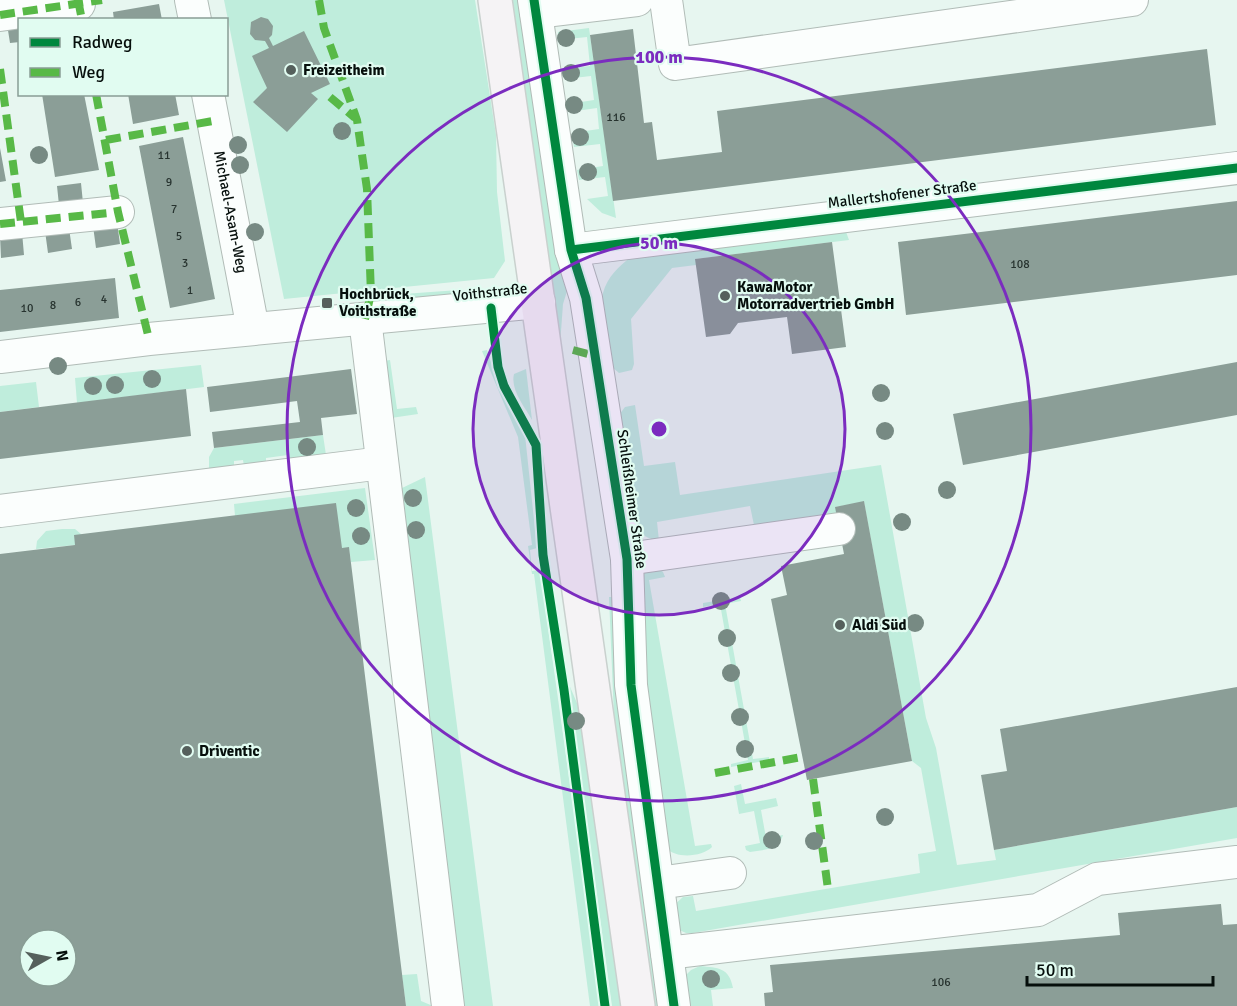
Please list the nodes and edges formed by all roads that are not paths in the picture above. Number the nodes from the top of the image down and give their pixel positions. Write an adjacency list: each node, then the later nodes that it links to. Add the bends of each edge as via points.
1 (191, 0): 9 (street)
2 (495, 0): 15 (main road)
3 (637, 0): 7 (street)
4 (666, 0): 5 (street, via 675,64)
5 (1132, 0)
6 (79, 4): 8 (street)
7 (535, 6): 14 (street, Schleißheimer Straße)
8 (0, 15)
9 (195, 18)
10 (208, 96): 17 (street, Michael-Asam-Weg)
11 (1237, 168): 14 (street, Mallertshofener Straße)
12 (118, 212): 13 (street)
13 (0, 224)
14 (571, 250): 22 (street, Schleißheimer Straße, via 586,298)
15 (539, 302): 16 (street, Voithstraße); 28 (main road)
16 (365, 319): 17 (street, Voithstraße); 19 (street)
17 (253, 329): 18 (street, Voithstraße)
18 (0, 357)
19 (382, 463): 20 (street); 27 (street)
20 (0, 511)
21 (839, 529): 22 (street)
22 (627, 559): 25 (street, Schleißheimer Straße, via 631,685)
23 (1237, 862): 26 (street, via 1097,879 1038,910)
24 (730, 873): 25 (street)
25 (658, 883): 26 (street, Schleißheimer Straße)
26 (667, 953): 29 (street, Schleißheimer Straße)
27 (448, 1006)
28 (638, 1006)
29 (674, 1006)

